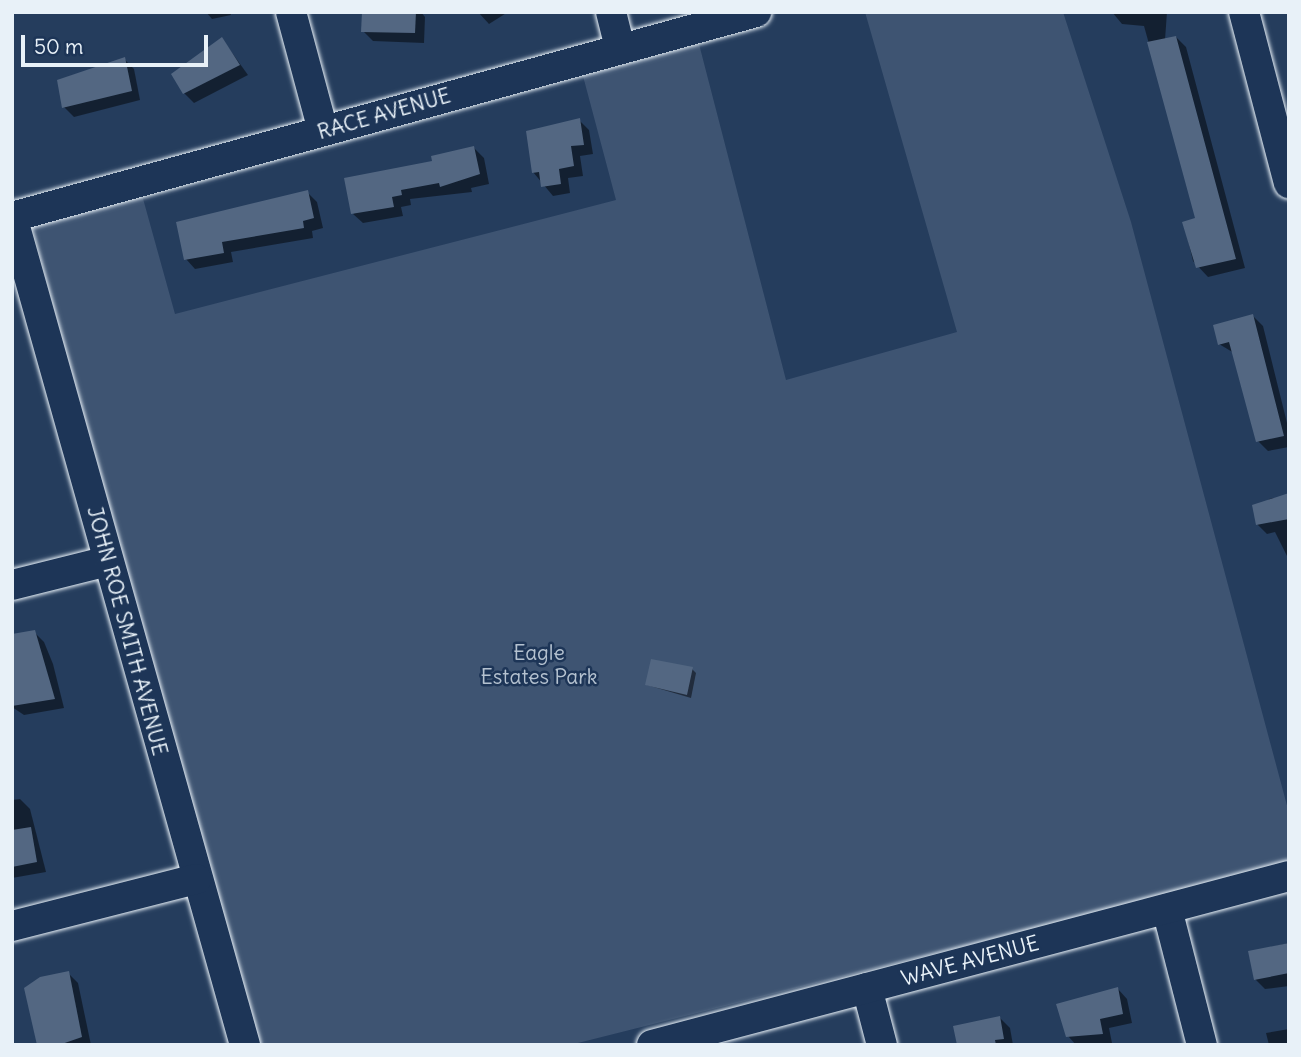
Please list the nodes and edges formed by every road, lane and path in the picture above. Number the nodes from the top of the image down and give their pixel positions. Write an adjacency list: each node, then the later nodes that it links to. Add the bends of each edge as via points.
1 (291, 12): 6 (street)
2 (611, 12): 5 (street)
3 (756, 12): 5 (street, RACE AVENUE)
4 (1244, 12): 7 (street)
5 (620, 48): 6 (street, RACE AVENUE)
6 (323, 131): 8 (street, RACE AVENUE)
7 (1289, 183)
8 (12, 217): 9 (street, JOHN ROE SMITH AVENUE)
9 (108, 561): 10 (street); 12 (street, JOHN ROE SMITH AVENUE)
10 (12, 585)
11 (1289, 876): 13 (street, WAVE AVENUE)
12 (196, 879): 14 (street); 16 (street, JOHN ROE SMITH AVENUE)
13 (1167, 909): 15 (street, WAVE AVENUE); 19 (street)
14 (12, 926)
15 (867, 988): 17 (street, WAVE AVENUE); 18 (street)
16 (245, 1045)
17 (652, 1045)
18 (881, 1045)
19 (1202, 1045)

